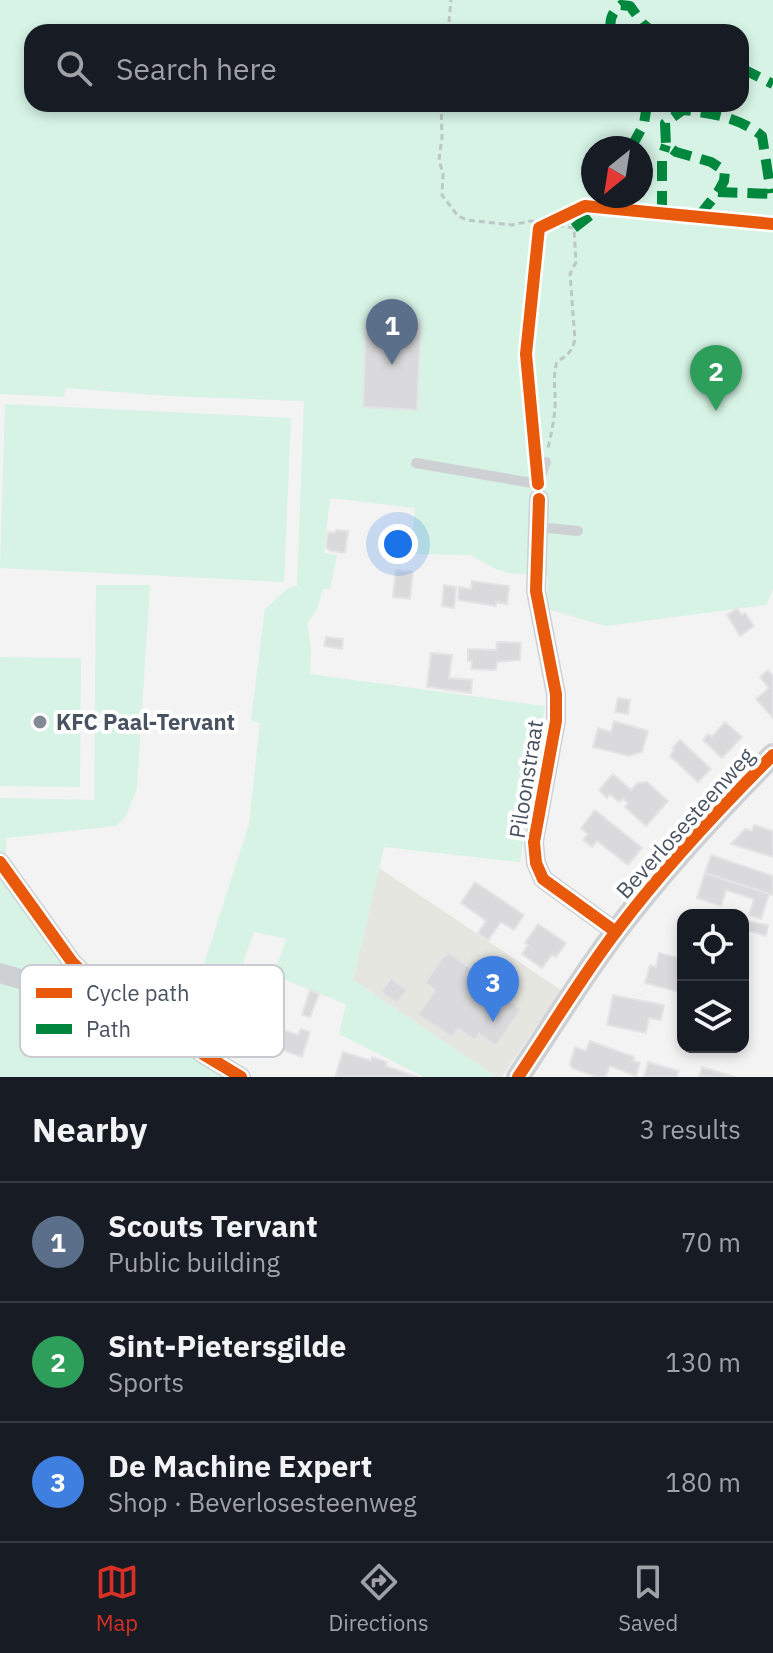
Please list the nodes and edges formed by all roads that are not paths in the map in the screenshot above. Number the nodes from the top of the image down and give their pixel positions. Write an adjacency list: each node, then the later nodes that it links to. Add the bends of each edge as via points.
1 (546, 462): 3 (lane)
2 (416, 463): 3 (lane)
3 (539, 492): 4 (street, Piloonstraat)
4 (538, 527): 5 (lane); 8 (street, Piloonstraat, via 536,591 556,694 556,721 534,842 536,863 543,879)
5 (578, 531)
6 (773, 755): 8 (street, Beverlosesteenweg, via 682,850)
7 (0, 862): 9 (street)
8 (616, 932): 14 (street, Beverlosesteenweg)
9 (75, 965)
10 (0, 973): 11 (street)
11 (20, 979)
12 (208, 1057): 13 (street)
13 (241, 1077)
14 (518, 1077)

